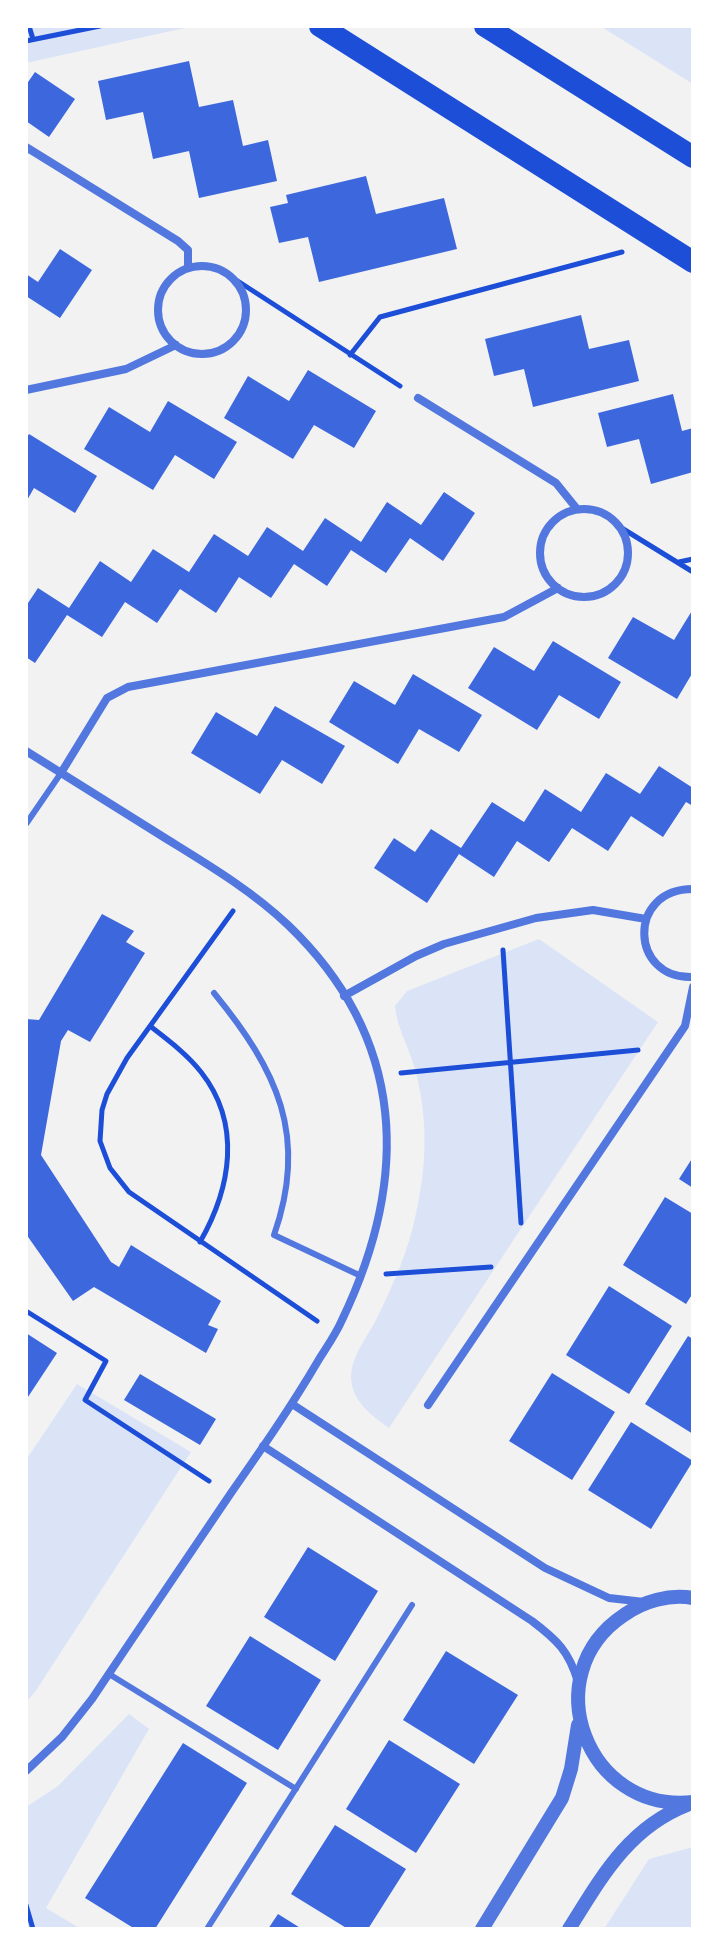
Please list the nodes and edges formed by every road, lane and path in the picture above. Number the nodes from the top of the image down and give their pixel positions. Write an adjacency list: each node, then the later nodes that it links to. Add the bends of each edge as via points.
1 (29, 26): 5 (path)
2 (100, 26): 5 (path)
3 (320, 26): 8 (highway)
4 (485, 26): 7 (highway)
5 (29, 40)
6 (26, 147): 10 (street, via 178,241 188,250)
7 (693, 157)
8 (661, 241): 9 (highway); 13 (path, via 380,317)
9 (693, 262)
10 (188, 268): 11 (street, via 216,268); 12 (street, via 170,278 158,303 162,330)
11 (233, 278): 12 (street, via 246,303 238,336 209,353); 13 (path)
12 (176, 345): 14 (street, via 126,369)
13 (350, 355): 15 (path)
14 (26, 390)
15 (418, 398): 16 (street, via 556,483)
16 (577, 509): 17 (street, via 605,513); 21 (street, via 553,521 540,546 542,567)
17 (620, 527): 19 (path); 21 (street, via 628,560 616,584 585,597)
18 (693, 559): 19 (path)
19 (678, 562): 20 (path)
20 (693, 572)
21 (558, 588): 23 (street, via 504,617 128,687 107,698)
22 (26, 751): 23 (street)
23 (61, 773): 24 (lane); 26 (street)
24 (26, 824)
25 (693, 889): 27 (street, via 662,897)
26 (247, 891): 32 (street, via 288,926); 33 (path)
27 (646, 919): 28 (street, via 593,910); 29 (street, via 646,947 657,964 674,975)
28 (501, 927): 32 (street, via 416,956); 35 (path)
29 (693, 977)
30 (693, 987): 34 (street, via 685,1026)
31 (214, 993): 39 (lane, via 269,1072 286,1124 288,1180 274,1235)
32 (344, 996): 36 (street)
33 (150, 1026): 37 (path, via 201,1072 225,1122 224,1184 216,1214); 37 (path, via 107,1094 100,1141 110,1168 129,1192)
34 (671, 1047): 35 (path); 38 (street)
35 (512, 1062): 36 (path); 38 (path)
36 (378, 1076): 39 (street, via 387,1118 387,1180)
37 (200, 1242): 41 (path)
38 (523, 1265): 39 (path); 43 (street)
39 (361, 1276): 41 (street)
40 (26, 1311): 45 (path, via 106,1361 85,1400)
41 (335, 1333): 42 (street)
42 (292, 1404): 44 (street); 47 (street, via 553,1572 609,1598)
43 (428, 1405)
44 (263, 1446): 45 (street); 50 (street, via 539,1626 571,1658)
45 (230, 1495): 49 (street)
46 (689, 1595): 47 (street)
47 (648, 1602): 50 (street, via 608,1627 589,1652)
48 (412, 1605): 53 (lane)
49 (109, 1674): 52 (street, via 62,1737); 53 (lane)
50 (579, 1683): 51 (street)
51 (579, 1716): 54 (street, via 589,1747 620,1783 648,1798); 58 (street, via 562,1798)
52 (26, 1771)
53 (296, 1789): 57 (lane)
54 (693, 1802): 59 (street, via 651,1823 625,1845)
55 (26, 1905): 56 (path)
56 (33, 1929)
57 (207, 1929)
58 (482, 1929)
59 (569, 1929)

